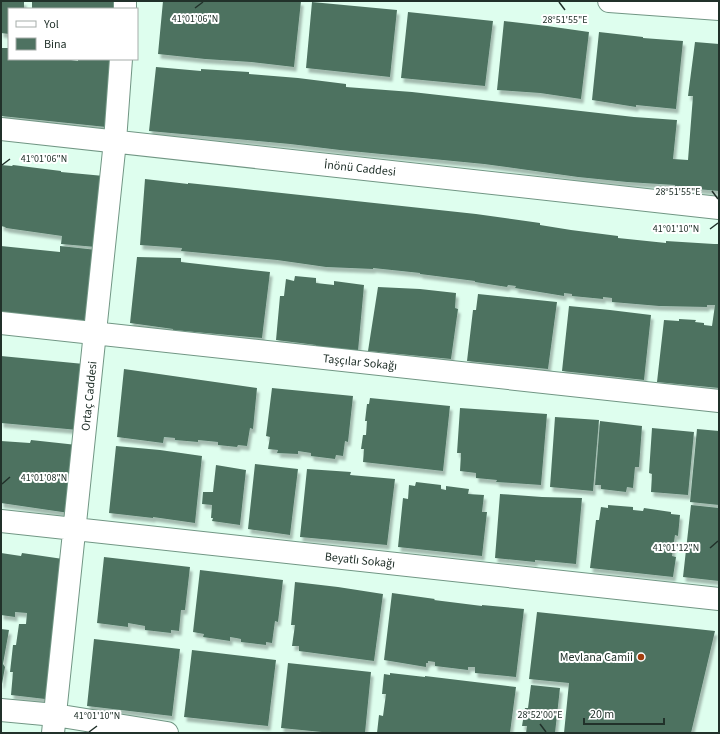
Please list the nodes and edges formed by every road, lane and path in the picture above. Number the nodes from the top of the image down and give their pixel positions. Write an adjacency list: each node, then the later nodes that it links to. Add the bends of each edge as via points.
1 (610, 1): 2 (street)
2 (719, 9)
3 (121, 60): 5 (street, Ortaç Caddesi)
4 (1, 129): 5 (street, İnönü Caddesi)
5 (115, 141): 6 (street, İnönü Caddesi); 8 (street, Ortaç Caddesi)
6 (719, 208)
7 (1, 323): 8 (street, Taşçılar Sokağı)
8 (95, 334): 9 (street, Taşçılar Sokağı); 11 (street, Ortaç Caddesi)
9 (719, 401)
10 (1, 521): 11 (street, Beyatlı Sokağı)
11 (75, 529): 12 (street, Beyatlı Sokağı); 14 (street, Ortaç Caddesi)
12 (719, 599)
13 (1, 710): 14 (street)
14 (54, 724): 15 (street)
15 (167, 733)

